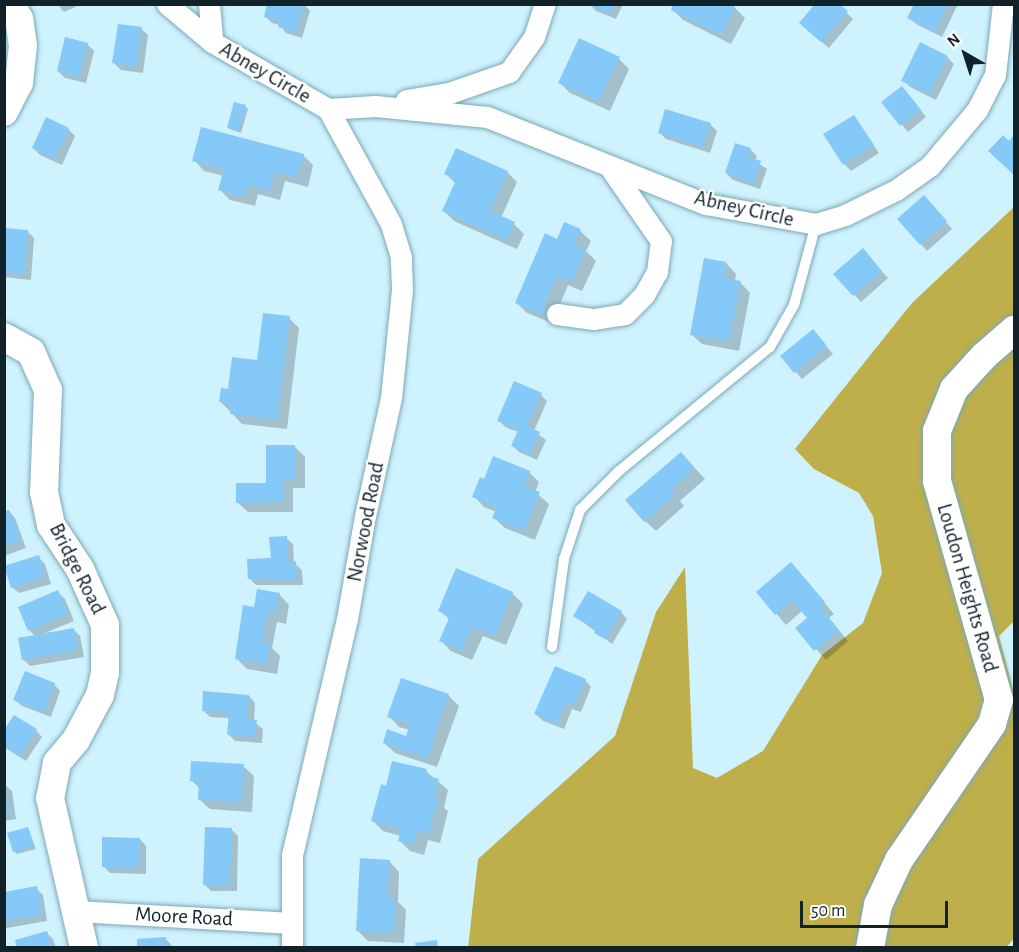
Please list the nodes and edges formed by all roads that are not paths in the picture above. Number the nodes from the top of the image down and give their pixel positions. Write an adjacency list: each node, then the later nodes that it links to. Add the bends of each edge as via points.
1 (11, 4): 9 (street, via 19,19 23,46 19,83)
2 (167, 4): 6 (street, Abney Circle)
3 (208, 4): 6 (street)
4 (545, 4): 7 (street, Abney Circle, via 534,37 509,72 449,93)
5 (1003, 4): 11 (street, Abney Circle, via 995,75 977,110 930,166 896,190)
6 (212, 42): 8 (street, Abney Circle)
7 (375, 105): 8 (street, Abney Circle); 10 (street, Abney Circle, via 487,117)
8 (328, 109): 18 (street, Norwood Road, via 391,224 401,257 402,290 391,398 347,619 292,855)
9 (4, 112)
10 (609, 166): 11 (street, Abney Circle, via 706,204); 12 (street, via 661,241 657,272 644,295 625,314 594,319)
11 (816, 224): 15 (lane, via 794,305 770,347 619,471 580,510 564,558)
12 (557, 314)
13 (1014, 330): 16 (street, Loudon Heights Road, via 954,389 937,431 937,481)
14 (4, 337): 17 (street, Bridge Road, via 31,352 48,390 44,492 51,525 80,569 105,625 105,673 100,694 76,740 57,763 50,798)
15 (552, 647)
16 (1007, 697): 21 (street, Loudon Heights Road, via 900,860 878,904)
17 (77, 911): 18 (street, Moore Road); 19 (street, Bridge Road)
18 (291, 923): 20 (street, Norwood Road)
19 (84, 948)
20 (292, 948)
21 (870, 948)

